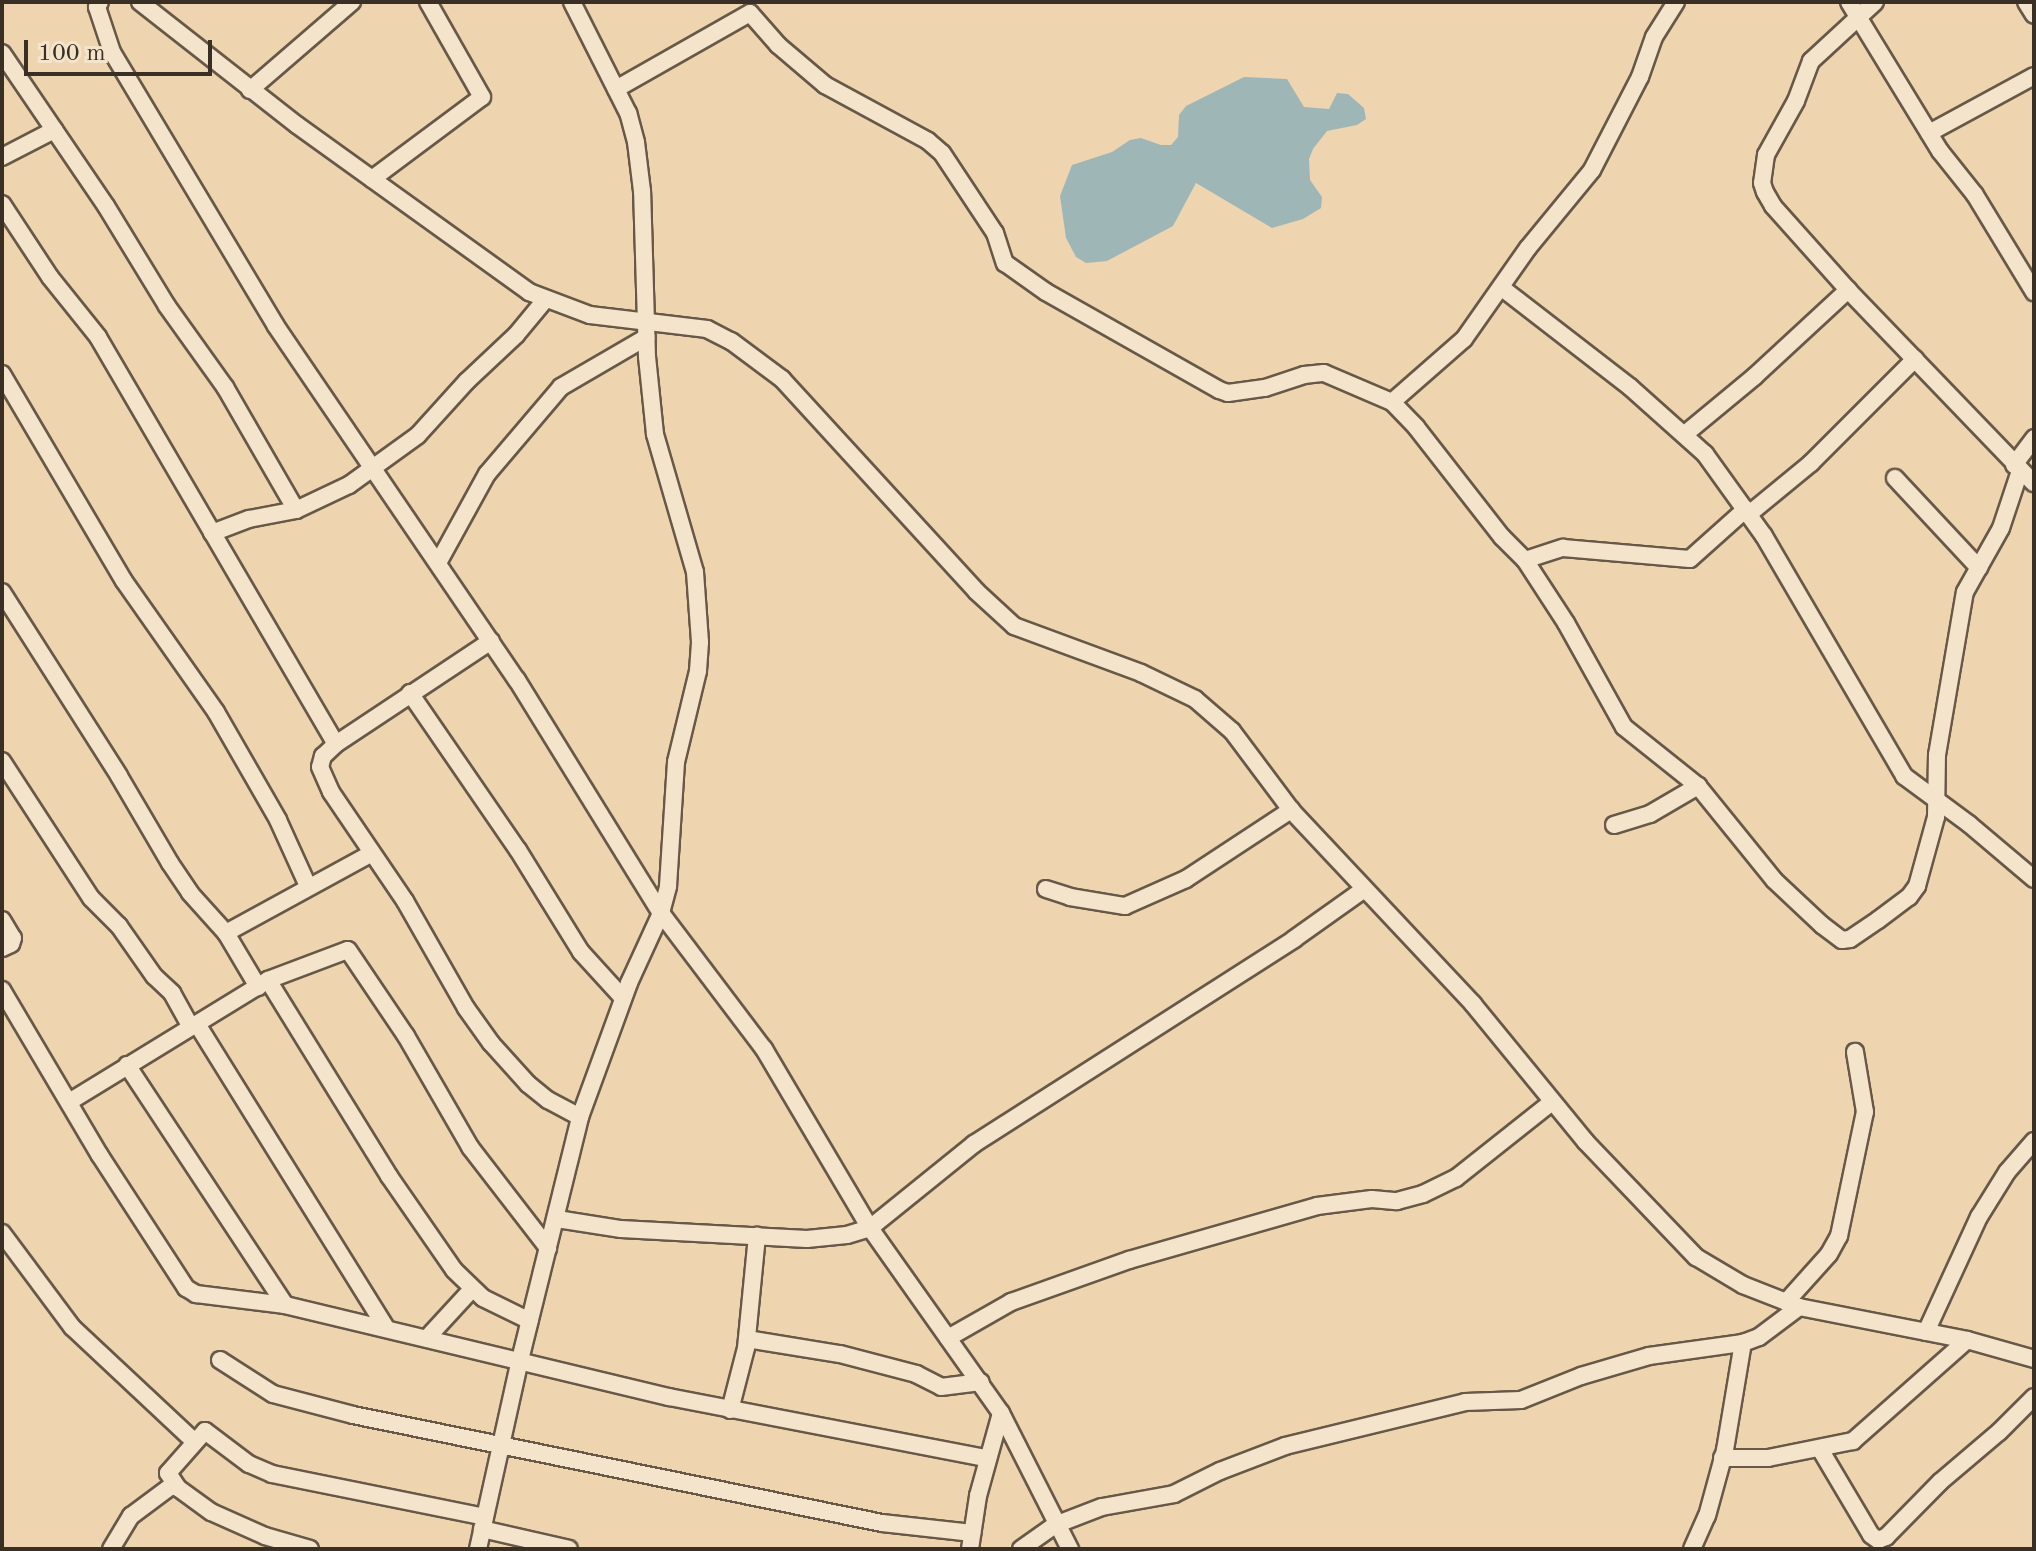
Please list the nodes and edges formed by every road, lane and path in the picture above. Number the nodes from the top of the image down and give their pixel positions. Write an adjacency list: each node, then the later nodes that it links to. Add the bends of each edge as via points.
1 (100, 2): 32 (street, via 97,7 112,52 276,326)
2 (140, 2): 15 (street)
3 (352, 2): 15 (street)
4 (428, 2): 19 (street, via 482,97)
5 (572, 2): 14 (street)
6 (1676, 2): 21 (street, via 1654,37 1640,77 1592,170)
7 (1849, 2): 11 (street)
8 (1875, 2): 11 (street)
9 (2026, 2): 10 (street)
10 (2034, 15)
11 (1860, 17): 17 (street); 22 (street, via 1811,61 1796,101 1772,139 1762,183 1773,206)
12 (2, 53): 16 (street)
13 (2034, 76): 17 (street)
14 (616, 89): 25 (street, via 636,142); 28 (street, via 750,13 825,85 942,153 995,233 1005,263 1046,292 1228,393 1324,373)
15 (250, 90): 19 (street)
16 (54, 130): 18 (street); 35 (street, via 225,387)
17 (1929, 133): 23 (street, via 1975,195)
18 (2, 157)
19 (372, 179): 24 (street)
20 (2, 204): 37 (street, via 98,337)
21 (1502, 288): 28 (street, via 1442,362); 29 (street)
22 (1848, 290): 26 (street); 29 (street)
23 (2034, 292)
24 (545, 300): 25 (street); 32 (street, via 418,435)
25 (647, 328): 39 (street, via 561,387 487,474); 48 (street, via 707,329 754,357 825,423 1014,626 1195,699 1232,731); 55 (street, via 655,434 691,553 700,619 698,671 671,794 673,845)
26 (1915, 359): 31 (street); 36 (street, via 1811,463)
27 (2, 374): 52 (street, via 124,581 216,712 278,820)
28 (1392, 402): 38 (street)
29 (1685, 434): 36 (street)
30 (2034, 438): 31 (street)
31 (2017, 468): 34 (street); 40 (street, via 2001,528)
32 (372, 469): 35 (street, via 323,500); 39 (street)
33 (1895, 478): 40 (street)
34 (2034, 483)
35 (296, 510): 37 (street)
36 (1747, 511): 38 (street, via 1690,559 1563,548); 47 (street, via 1904,776)
37 (212, 533): 44 (street)
38 (1525, 560): 46 (street, via 1624,727)
39 (438, 563): 42 (street)
40 (1979, 568): 47 (street, via 1965,592 1937,755)
41 (2, 592): 57 (street, via 170,863)
42 (491, 641): 43 (street); 55 (street)
43 (410, 693): 44 (street); 61 (street, via 581,952)
44 (336, 744): 50 (street, via 320,761 322,774)
45 (2, 761): 62 (street, via 91,898 119,926)
46 (1698, 786): 47 (street, via 1774,880 1842,940 1914,892); 49 (street, via 1673,803)
47 (1937, 801): 51 (street)
48 (1291, 810): 53 (street, via 1186,879 1125,906); 54 (street)
49 (1614, 825)
50 (372, 853): 52 (street); 67 (street, via 491,1043 528,1084)
51 (2034, 879)
52 (308, 886): 57 (street)
53 (1046, 889)
54 (1363, 890): 66 (street, via 1473,1004); 70 (street, via 974,1144)
55 (661, 913): 61 (street); 70 (street, via 764,1049)
56 (2, 920): 58 (street, via 13,938)
57 (226, 933): 59 (street)
58 (2, 948)
59 (263, 984): 62 (street); 73 (street, via 348,950 406,1036 470,1147); 74 (street, via 444,1257)
60 (2, 990): 65 (street)
61 (623, 998): 67 (street)
62 (194, 1026): 64 (street); 78 (street)
63 (1855, 1052): 75 (street, via 1865,1112 1839,1236)
64 (127, 1065): 65 (street); 76 (street)
65 (69, 1102): 76 (street, via 186,1288 209,1297)
66 (1552, 1102): 75 (street, via 1696,1257 1743,1285); 81 (street, via 1456,1178 1423,1194 1397,1201 1317,1206 1173,1246 1011,1302)
67 (580, 1117): 69 (street)
68 (2034, 1141): 79 (street, via 1993,1191)
69 (557, 1219): 72 (street, via 621,1229); 73 (street)
70 (870, 1228): 72 (street, via 829,1238); 81 (street)
71 (2, 1233): 92 (street, via 72,1327)
72 (757, 1236): 82 (street)
73 (548, 1248): 77 (street)
74 (472, 1289): 77 (street); 80 (street)
75 (1792, 1304): 79 (street); 84 (street, via 1759,1337)
76 (285, 1305): 78 (street)
77 (530, 1321): 87 (street)
78 (386, 1328): 80 (street)
79 (1926, 1332): 83 (street)
80 (427, 1338): 87 (street)
81 (948, 1338): 88 (street)
82 (747, 1339): 88 (street, via 840,1354 916,1374 941,1387); 90 (street)
83 (1967, 1340): 85 (street); 94 (street, via 1853,1441)
84 (1743, 1343): 96 (street); 99 (street, via 1649,1356 1521,1400 1453,1405 1285,1446 1174,1494 1102,1507)
85 (2034, 1359)
86 (220, 1360): 93 (street, via 284,1398)
87 (520, 1360): 90 (street); 93 (street)
88 (981, 1382): 91 (street)
89 (2034, 1397): 94 (street, via 1878,1540)
90 (730, 1410): 95 (street)
91 (1001, 1413): 95 (street); 99 (street)
92 (194, 1441): 97 (street, via 167,1474); 98 (street, via 205,1431 249,1464 272,1474)
93 (501, 1447): 98 (street); 100 (street)
94 (1820, 1449): 96 (street, via 1768,1458)
95 (987, 1458): 100 (street)
96 (1722, 1458): 107 (street)
97 (174, 1484): 101 (street, via 131,1516); 102 (street, via 211,1512)
98 (483, 1523): 103 (street); 104 (street)
99 (1055, 1525): 105 (street); 106 (street)
100 (971, 1541)
101 (111, 1549)
102 (310, 1549)
103 (478, 1549)
104 (569, 1549)
105 (1021, 1549)
106 (1070, 1549)
107 (1692, 1549)

